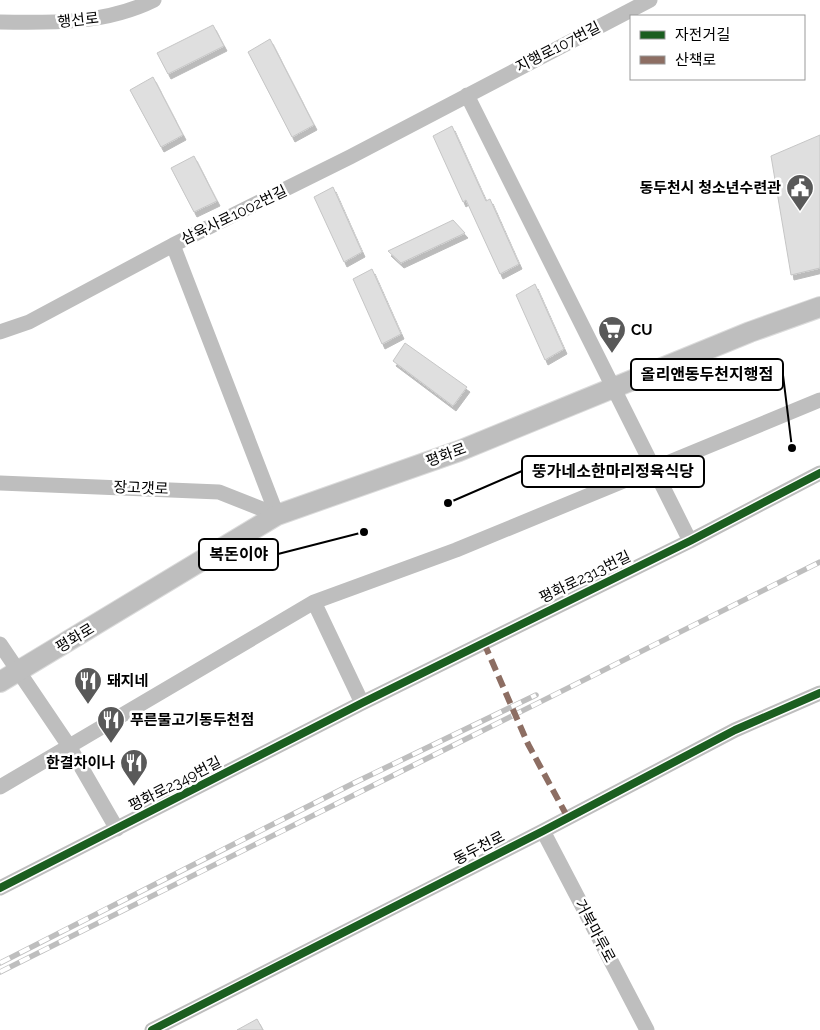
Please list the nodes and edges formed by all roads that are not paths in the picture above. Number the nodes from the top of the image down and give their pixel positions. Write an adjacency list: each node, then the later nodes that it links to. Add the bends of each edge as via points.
1 (154, 0): 3 (street, 행선로, via 106,17 57,23)
2 (650, 0): 4 (street, 지행로107번길)
3 (0, 22)
4 (467, 95): 5 (street, 삼육사로1002번길); 8 (street)
5 (172, 245): 7 (street, 삼육사로1002번길, via 29,322); 13 (street)
6 (820, 307): 8 (main road, 평화로)
7 (0, 332)
8 (612, 388): 10 (street); 13 (main road, 평화로, via 459,451)
9 (820, 400): 10 (street)
10 (654, 470): 14 (street); 15 (street, via 456,550)
11 (820, 474): 14 (street, 평화로2313번길)
12 (0, 482): 13 (street, 장고갯로, via 219,492)
13 (277, 515): 17 (main road, 평화로)
14 (690, 541): 20 (street, 평화로2313번길)
15 (314, 602): 20 (street); 21 (street)
16 (0, 644): 17 (street, 평화로2349번길)
17 (18, 672): 18 (main road, 평화로); 21 (street, 평화로2349번길)
18 (0, 682)
19 (820, 693): 24 (street, 동두천로, via 736,730)
20 (362, 703): 23 (street, 평화로2349번길)
21 (69, 746): 22 (street); 23 (street, 평화로2349번길)
22 (0, 787)
23 (117, 829): 25 (street, 평화로2349번길)
24 (543, 831): 26 (street, 동두천로); 27 (street, 거북마루로)
25 (0, 888)
26 (152, 1030)
27 (647, 1030)

